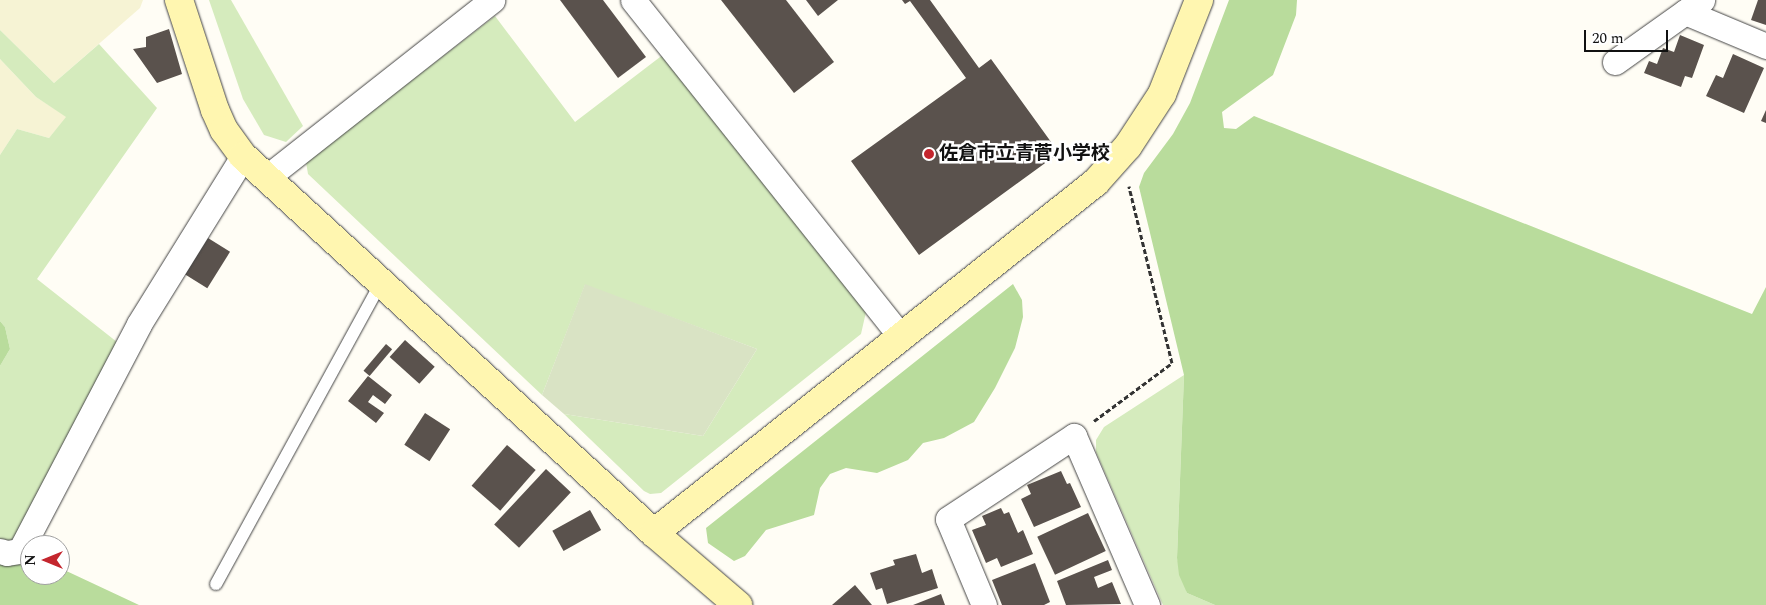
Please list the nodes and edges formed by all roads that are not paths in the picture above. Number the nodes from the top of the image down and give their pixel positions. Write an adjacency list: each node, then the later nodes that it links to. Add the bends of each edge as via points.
1 (179, 0): 8 (street, via 215,110 224,130)
2 (492, 0): 9 (street)
3 (633, 0): 11 (street)
4 (1199, 0): 11 (street, via 1162,94 1116,161 1089,188)
5 (1694, 6): 6 (street); 7 (street)
6 (1766, 46)
7 (1615, 62)
8 (243, 156): 9 (street); 13 (street, via 139,324 20,551)
9 (266, 178): 10 (street)
10 (381, 283): 12 (street); 14 (lane)
11 (901, 337): 12 (street)
12 (654, 533): 15 (street)
13 (0, 551)
14 (216, 584)
15 (738, 605)
16 (984, 605): 17 (street, via 948,520 1074,436)
17 (1147, 605)

